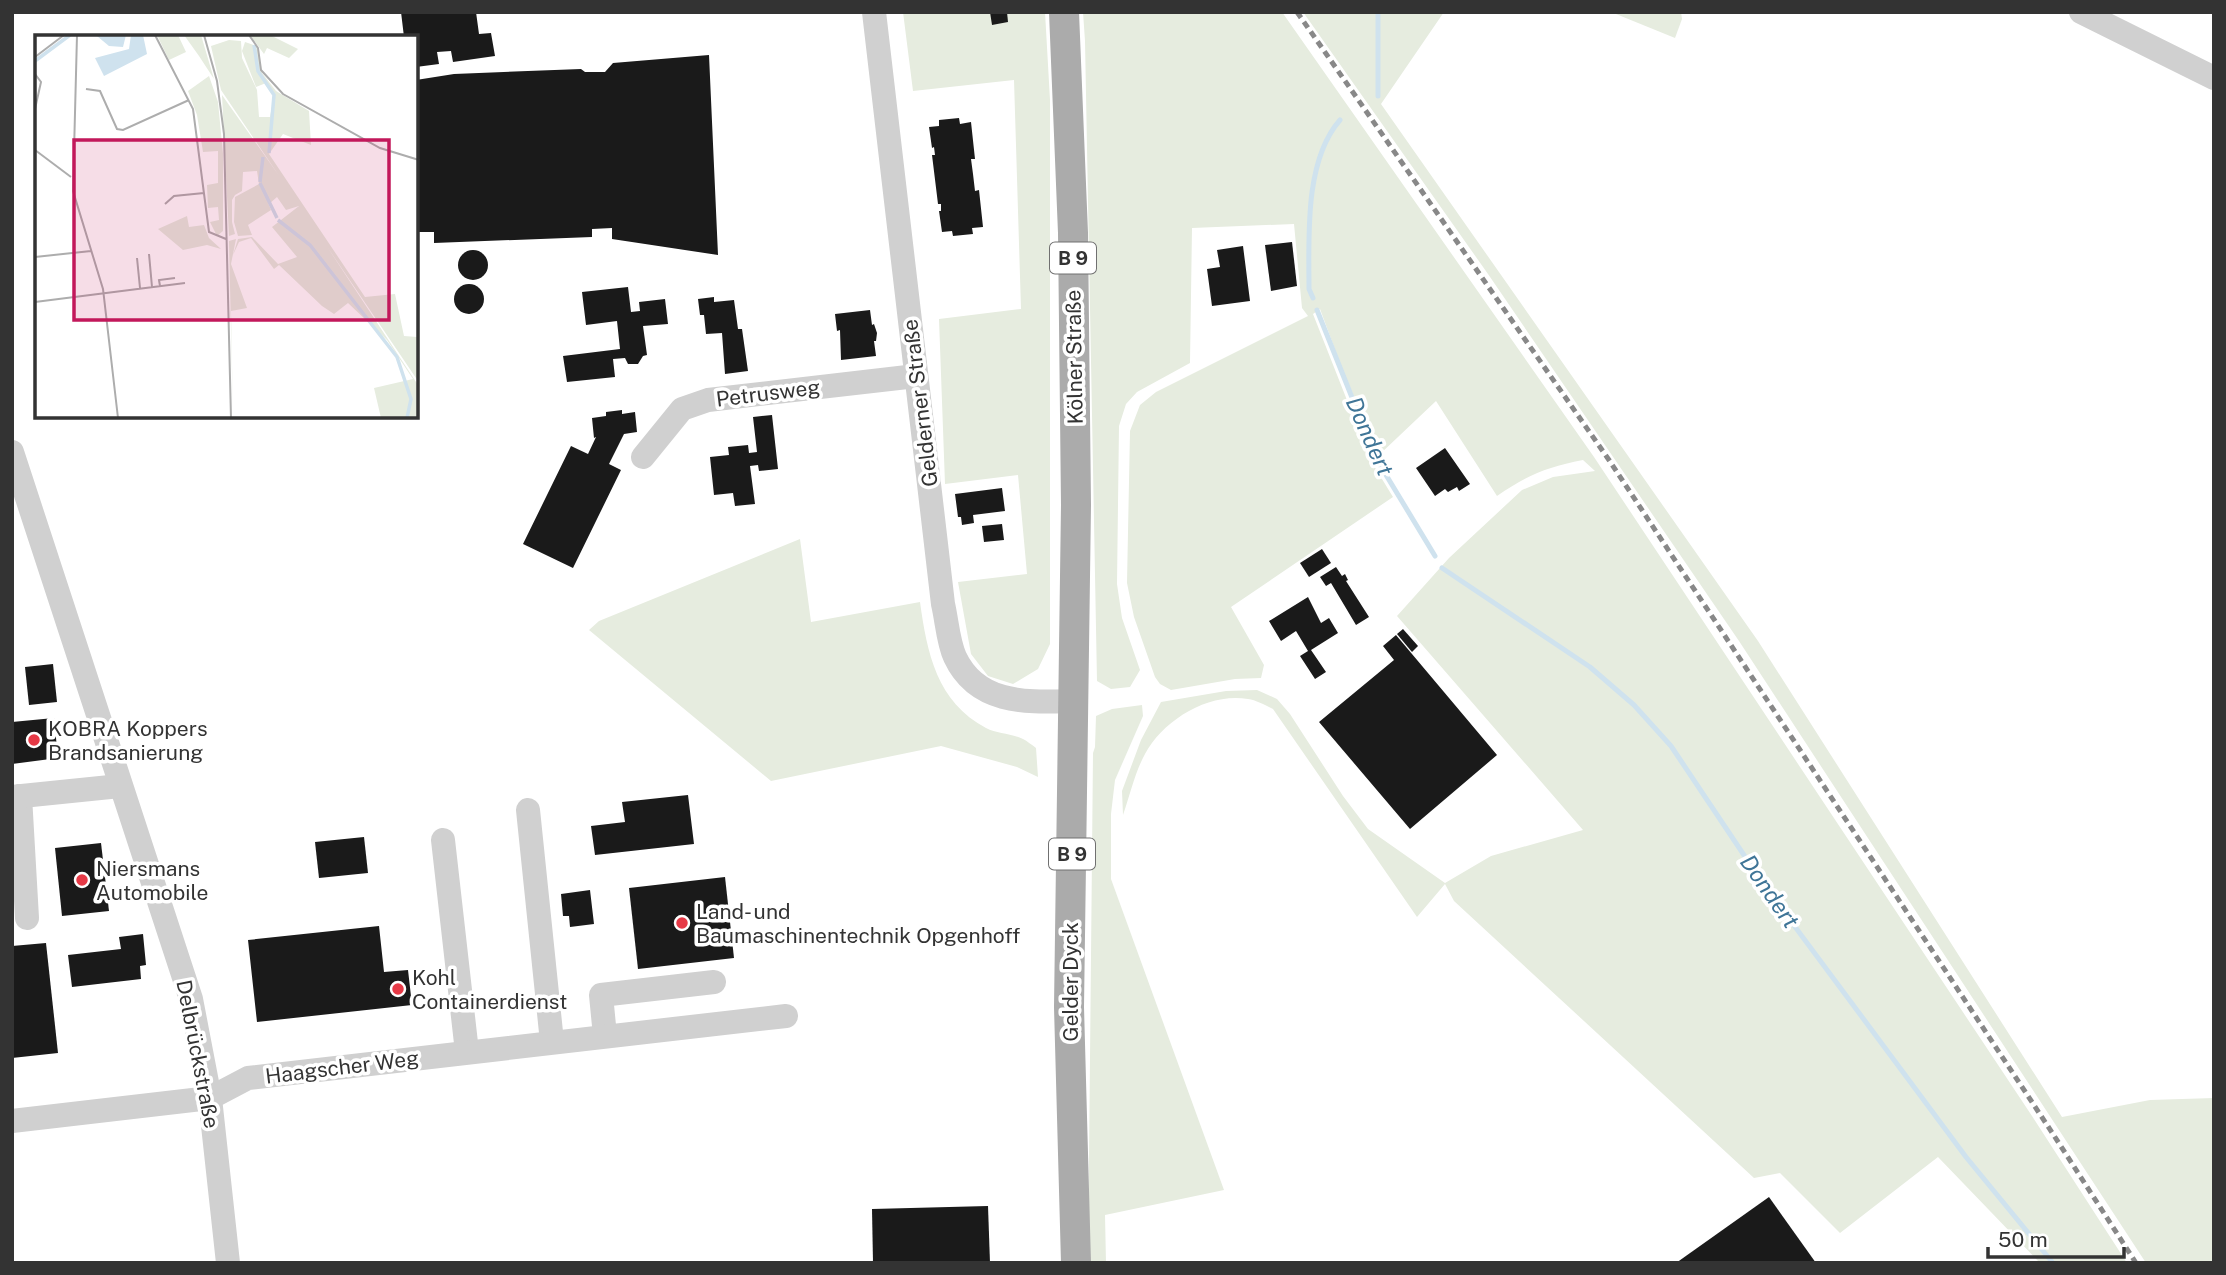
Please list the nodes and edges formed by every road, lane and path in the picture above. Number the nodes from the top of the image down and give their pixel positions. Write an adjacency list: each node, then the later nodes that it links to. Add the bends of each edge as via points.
1 (874, 12): 5 (street, Gelderner Straße)
2 (1064, 12): 8 (main road, Kölner Straße / B 9, via 1073,233)
3 (2081, 12): 4 (street)
4 (2214, 78)
5 (916, 376): 7 (street, Petrusweg, via 708,400 682,409); 8 (street, Gelderner Straße, via 943,604 954,655 976,686 995,696 1015,702)
6 (12, 452): 9 (street, Delbrückstraße)
7 (643, 457)
8 (1074, 701): 22 (main road, Gelder Dyck / B 9, via 1069,1007)
9 (120, 786): 10 (street); 19 (street, Delbrückstraße, via 191,999)
10 (16, 797): 13 (street)
11 (528, 810): 17 (street)
12 (443, 840): 18 (street)
13 (27, 918)
14 (714, 982): 16 (street, via 601,995)
15 (786, 1016): 16 (street, Haagscher Weg)
16 (605, 1036): 17 (street, Haagscher Weg)
17 (552, 1042): 18 (street, Haagscher Weg)
18 (467, 1052): 19 (street, Haagscher Weg, via 248,1077)
19 (210, 1098): 20 (street, Haagscher Weg); 21 (street, Delbrückstraße)
20 (12, 1121)
21 (228, 1263)
22 (1076, 1263)

